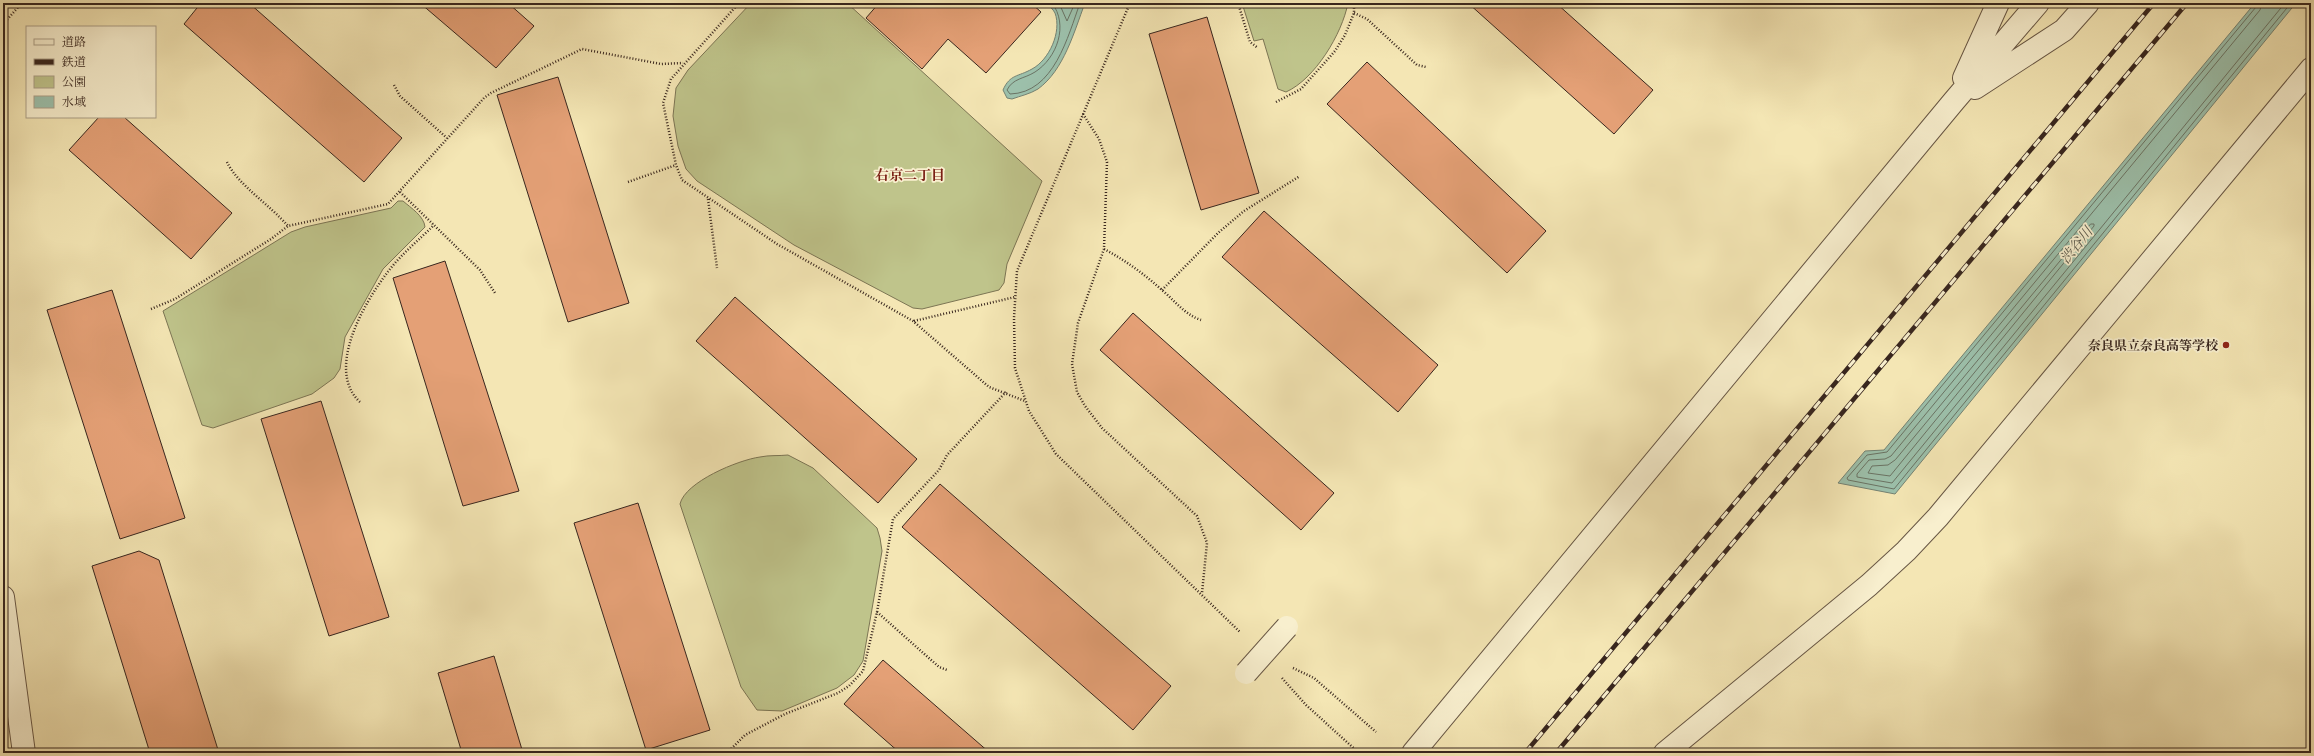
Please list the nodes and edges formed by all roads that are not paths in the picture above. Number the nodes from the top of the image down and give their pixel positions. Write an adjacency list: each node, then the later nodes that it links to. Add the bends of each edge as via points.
1 (1998, 3): 5 (street)
2 (2038, 3): 5 (street)
3 (2088, 3): 5 (street, via 2064,30)
4 (2311, 69): 11 (street, via 1938,517 1906,551)
5 (1954, 101): 10 (street)
6 (3, 597): 9 (street)
7 (1287, 627): 8 (street, bridge)
8 (1246, 673)
9 (24, 753)
10 (1413, 753)
11 (1665, 753)

